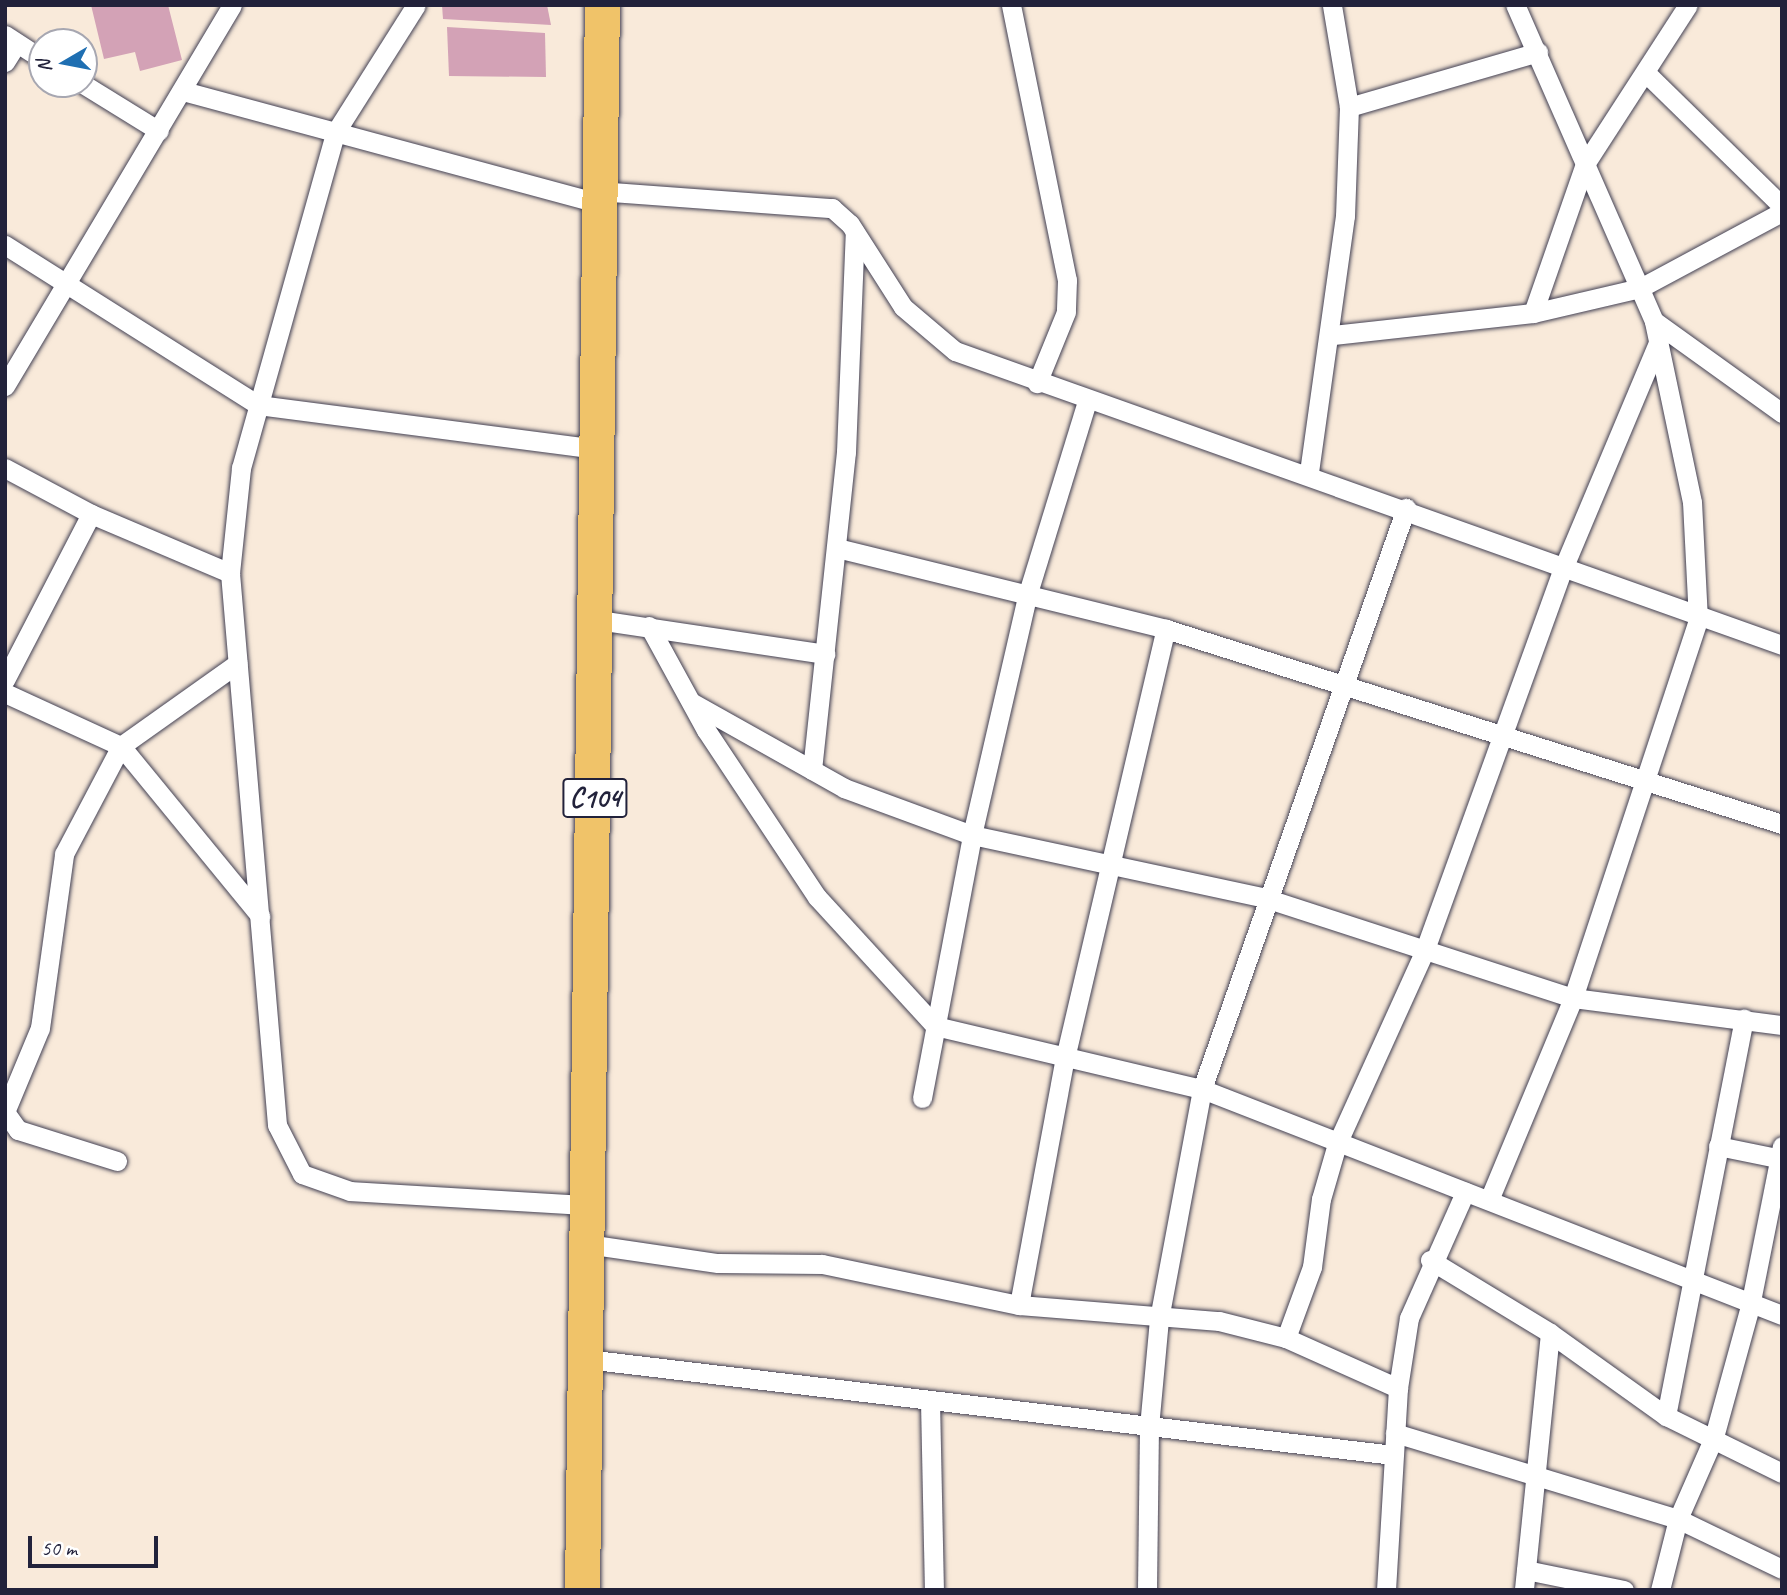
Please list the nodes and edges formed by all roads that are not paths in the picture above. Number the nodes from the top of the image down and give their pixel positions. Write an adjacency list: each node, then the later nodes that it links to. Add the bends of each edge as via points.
1 (416, 5): 17 (street)
2 (602, 5): 19 (highway, C104)
3 (1011, 5): 28 (street, via 1067,280 1066,313)
4 (1332, 5): 15 (street)
5 (1516, 5): 10 (street)
6 (1688, 5): 12 (street)
7 (227, 7): 13 (street)
8 (11, 39): 9 (street); 11 (street)
9 (28, 50)
10 (1538, 52): 15 (street); 18 (street)
11 (5, 62)
12 (1646, 73): 18 (street); 20 (street)
13 (183, 91): 16 (street); 17 (street)
14 (98, 93): 16 (street)
15 (1349, 107): 27 (street)
16 (159, 131): 23 (street)
17 (335, 133): 19 (street); 31 (street)
18 (1586, 164): 24 (street); 25 (street)
19 (598, 197): 21 (street, via 832,208); 33 (highway, C104)
20 (1782, 209): 24 (street)
21 (855, 232): 28 (street, via 891,291 935,339); 38 (street)
22 (5, 245): 23 (street)
23 (68, 285): 29 (street); 31 (street)
24 (1640, 288): 25 (street); 26 (street)
25 (1533, 313): 27 (street)
26 (1657, 331): 32 (street); 39 (street); 43 (street, via 1692,502)
27 (1333, 335): 35 (street)
28 (1037, 383): 30 (street)
29 (5, 386)
30 (1087, 401): 35 (street); 41 (street)
31 (258, 405): 33 (street); 40 (street, via 241,468)
32 (1782, 412)
33 (597, 449): 42 (highway, C104)
34 (5, 468): 37 (street)
35 (1309, 472): 36 (street)
36 (1406, 508): 39 (street); 50 (street)
37 (91, 514): 40 (street); 49 (street)
38 (837, 548): 41 (street); 47 (street)
39 (1562, 571): 43 (street); 53 (street)
40 (230, 573): 48 (street)
41 (1028, 593): 45 (street); 58 (street)
42 (598, 620): 44 (street); 76 (highway, C104)
43 (1698, 620): 46 (street); 56 (street)
44 (649, 626): 47 (street); 52 (street)
45 (1166, 629): 50 (street); 59 (street)
46 (1782, 645)
47 (825, 654): 55 (street)
48 (238, 663): 54 (street); 61 (street)
49 (5, 680)
50 (1342, 685): 53 (street); 60 (street)
51 (5, 693): 54 (street)
52 (690, 702): 55 (street); 66 (street, via 817,897)
53 (1505, 736): 56 (street); 62 (street)
54 (121, 746): 61 (street); 73 (street, via 68,839 40,1028 5,1107 18,1130)
55 (812, 771): 58 (street)
56 (1645, 783): 57 (street); 63 (street)
57 (1782, 824)
58 (972, 835): 59 (street); 66 (street)
59 (1116, 863): 60 (street); 67 (street)
60 (1265, 898): 62 (street); 68 (street)
61 (260, 916): 76 (street, via 277,1125 302,1174 350,1191)
62 (1424, 952): 63 (street); 70 (street)
63 (1573, 998): 64 (street); 75 (street)
64 (1744, 1018): 65 (street); 71 (street)
65 (1782, 1025)
66 (936, 1026): 67 (street); 69 (street)
67 (1065, 1058): 68 (street); 80 (street)
68 (1202, 1089): 70 (street); 83 (street)
69 (922, 1098)
70 (1337, 1144): 74 (street); 85 (street, via 1321,1199 1312,1267)
71 (1718, 1146): 72 (street); 79 (street)
72 (1781, 1154): 81 (street)
73 (117, 1161)
74 (1465, 1192): 75 (street); 78 (street)
75 (1489, 1200): 79 (street)
76 (588, 1205): 77 (highway, C104)
77 (587, 1244): 80 (street, via 705,1262 822,1264); 86 (highway, C104)
78 (1430, 1260): 84 (street); 87 (street, via 1409,1318)
79 (1692, 1283): 81 (street); 89 (street)
80 (1018, 1305): 83 (street)
81 (1750, 1306): 82 (street); 92 (street)
82 (1782, 1315)
83 (1159, 1319): 85 (street, via 1219,1321); 90 (street)
84 (1550, 1333): 89 (street); 94 (street)
85 (1286, 1338): 87 (street)
86 (586, 1359): 88 (street); 99 (highway, C104)
87 (1398, 1388): 91 (street)
88 (930, 1401): 90 (street); 100 (street)
89 (1666, 1416): 92 (street)
90 (1149, 1427): 93 (street); 101 (street)
91 (1395, 1433): 93 (street); 94 (street)
92 (1714, 1437): 95 (street); 96 (street)
93 (1393, 1455): 102 (street)
94 (1532, 1472): 96 (street); 98 (street)
95 (1782, 1473)
96 (1678, 1518): 97 (street); 105 (street)
97 (1782, 1569)
98 (1526, 1570): 103 (street); 104 (street)
99 (586, 1589)
100 (934, 1590)
101 (1147, 1590)
102 (1385, 1590)
103 (1524, 1590)
104 (1624, 1590)
105 (1660, 1590)

